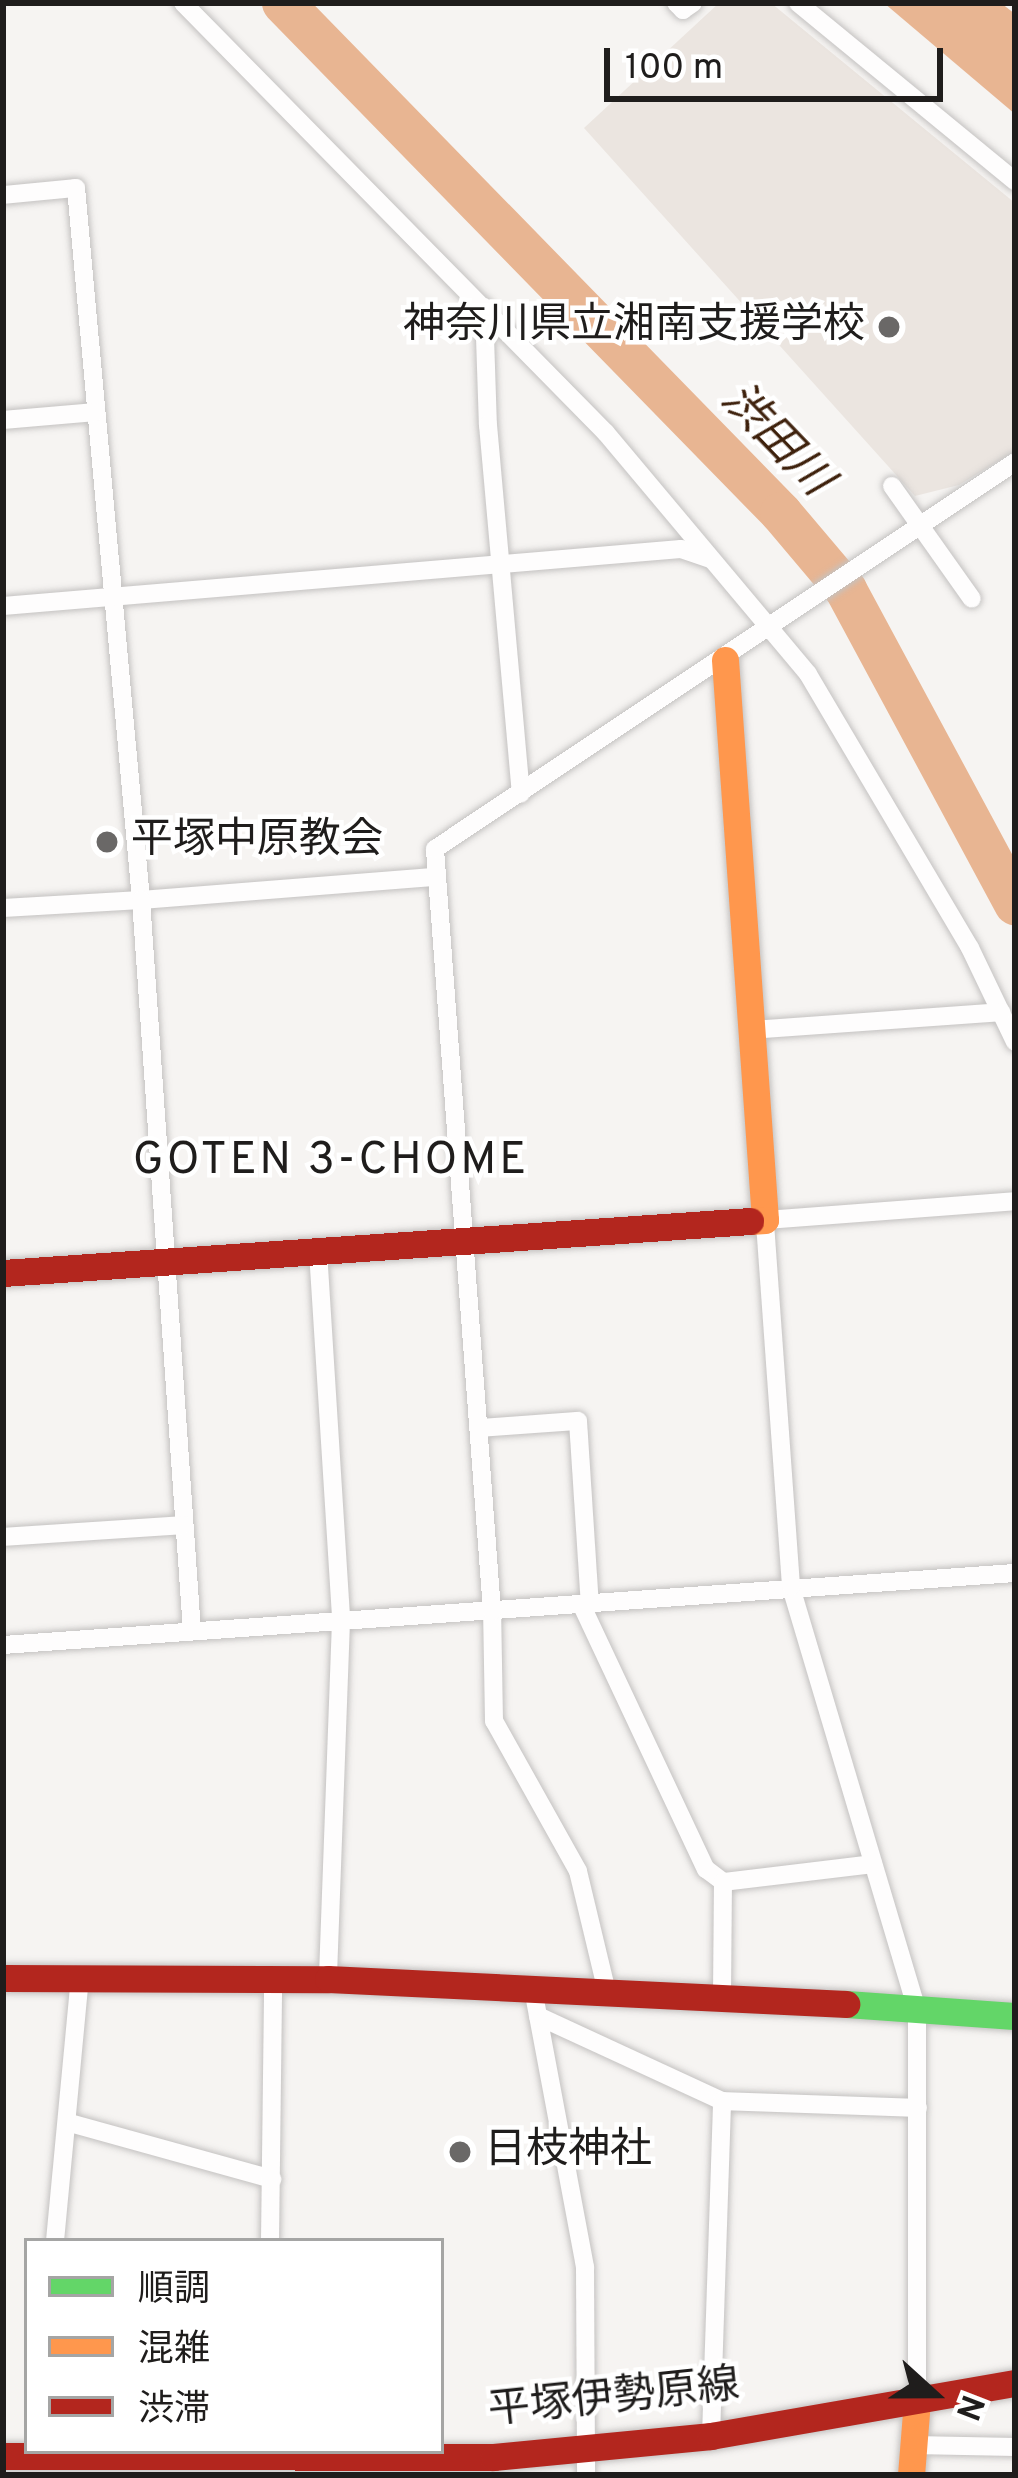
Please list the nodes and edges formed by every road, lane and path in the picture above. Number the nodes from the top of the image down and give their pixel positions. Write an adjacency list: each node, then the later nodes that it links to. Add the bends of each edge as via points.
1 (183, 3): 7 (street)
2 (676, 3): 3 (street, via 683,10)
3 (693, 3)
4 (798, 3): 5 (street)
5 (1015, 181)
6 (3, 195): 8 (street, via 76,188)
7 (484, 307): 13 (street); 14 (street)
8 (96, 412): 9 (street); 15 (street)
9 (3, 420)
10 (1015, 462): 12 (street)
11 (892, 486): 12 (street)
12 (916, 527): 16 (street); 18 (street)
13 (715, 560): 14 (street, via 681,549); 18 (street)
14 (499, 563): 15 (street); 20 (street)
15 (116, 596): 17 (street); 22 (street)
16 (972, 599)
17 (3, 606)
18 (771, 627): 19 (street); 24 (street, via 808,674)
19 (725, 659): 20 (street); 25 (street)
20 (520, 794): 21 (street, via 435,849)
21 (436, 877): 22 (street); 29 (street)
22 (141, 900): 23 (street); 31 (street)
23 (3, 908)
24 (1001, 1012): 25 (street); 26 (street)
25 (751, 1030): 28 (street)
26 (1015, 1042)
27 (1015, 1201): 28 (street)
28 (765, 1220): 29 (street); 37 (street)
29 (466, 1242): 30 (street); 33 (street)
30 (318, 1251): 31 (street); 40 (street)
31 (165, 1262): 32 (street); 34 (street)
32 (3, 1273)
33 (479, 1428): 38 (street, via 578,1421); 39 (street)
34 (184, 1525): 35 (street); 41 (street)
35 (3, 1537)
36 (1015, 1573): 37 (street)
37 (790, 1586): 38 (street); 43 (street)
38 (586, 1606): 39 (street); 44 (street, via 706,1869)
39 (492, 1611): 40 (street); 49 (street, via 494,1721 578,1871)
40 (341, 1621): 41 (street); 48 (street)
41 (192, 1631): 42 (street)
42 (3, 1645)
43 (873, 1864): 44 (street); 52 (street)
44 (723, 1882): 50 (street)
45 (273, 1977): 47 (street); 48 (street); 57 (street)
46 (3, 1978): 47 (street)
47 (80, 1978): 56 (street)
48 (328, 1979): 51 (street)
49 (607, 1991): 50 (street); 51 (street)
50 (722, 1995): 52 (street)
51 (536, 2002): 54 (street); 67 (street, via 585,2267)
52 (917, 2010): 53 (street); 55 (street)
53 (1015, 2016)
54 (722, 2101): 55 (street); 62 (street)
55 (918, 2108): 61 (street)
56 (70, 2123): 57 (street); 58 (street)
57 (272, 2179): 59 (street)
58 (55, 2238)
59 (271, 2238)
60 (1015, 2383): 61 (street, 平塚伊勢原線)
61 (917, 2401): 62 (street, 平塚伊勢原線); 63 (street)
62 (711, 2436): 67 (street, 平塚伊勢原線)
63 (913, 2445): 64 (street); 68 (street)
64 (1015, 2447)
65 (3, 2456): 66 (street, 平塚伊勢原線)
66 (263, 2460): 67 (street, 平塚伊勢原線)
67 (586, 2462)
68 (911, 2475)

